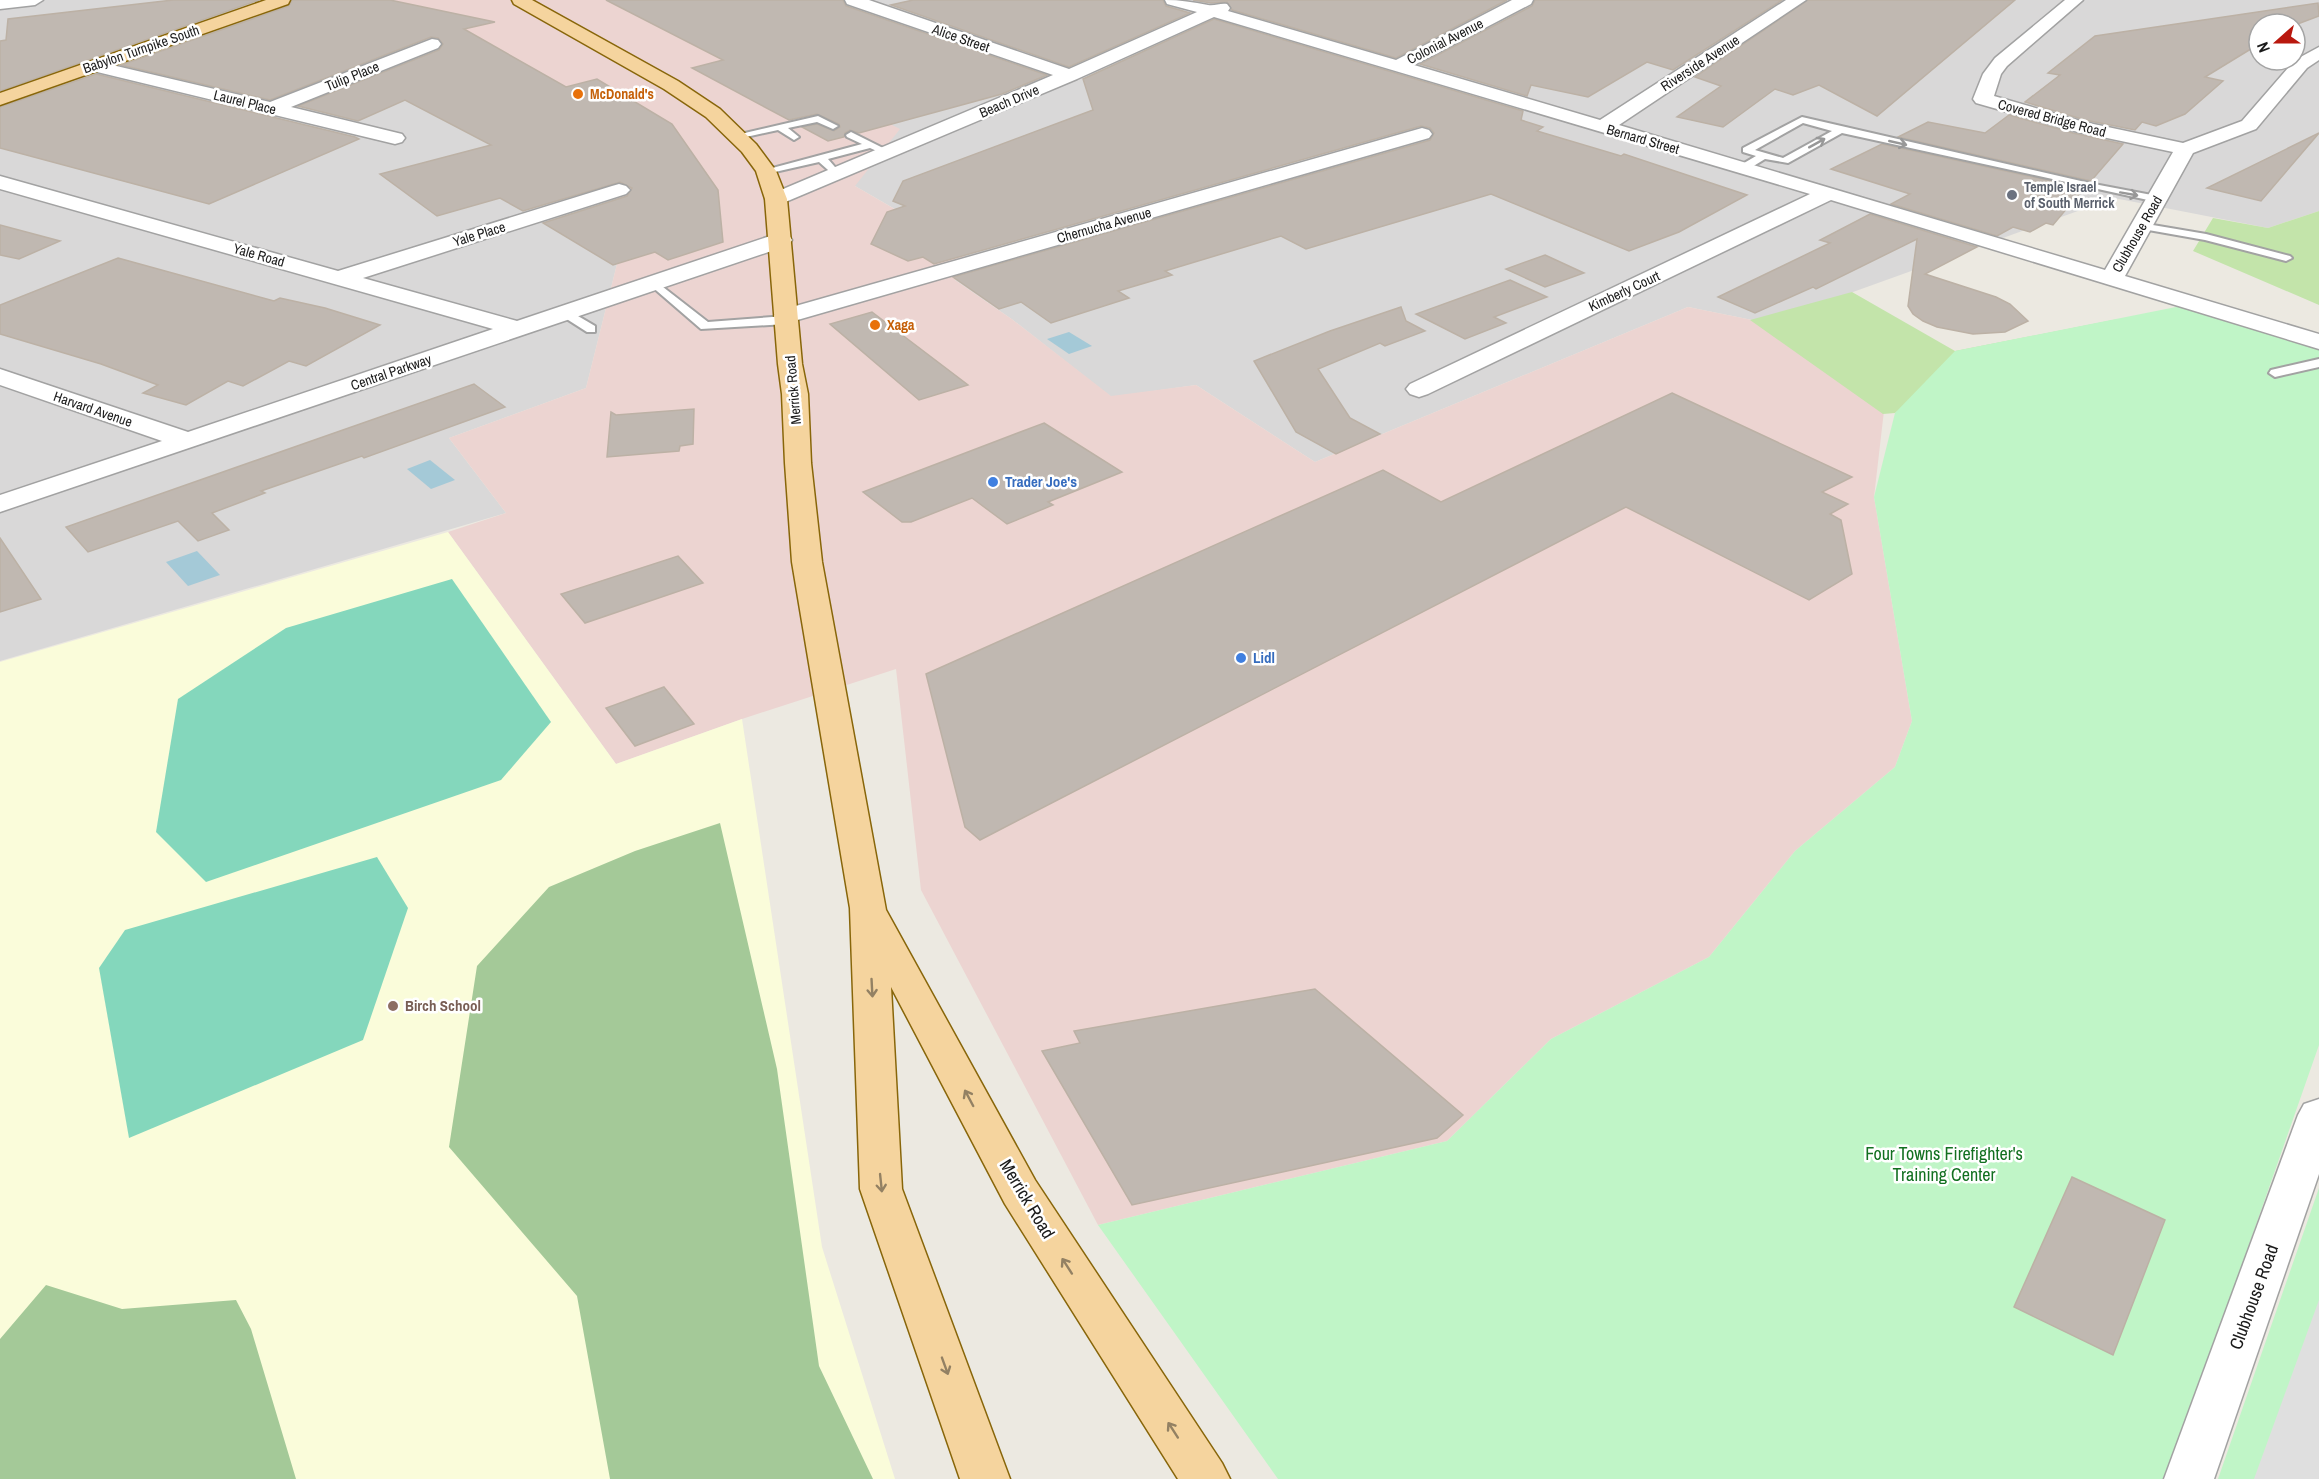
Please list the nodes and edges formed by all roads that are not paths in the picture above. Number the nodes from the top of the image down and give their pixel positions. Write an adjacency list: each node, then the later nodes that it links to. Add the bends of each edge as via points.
1 (35, 0): 10 (street)
2 (282, 0): 14 (main road, Babylon Turnpike South)
3 (520, 0): 27 (main road, Merrick Road, via 671,85 712,112)
4 (853, 0): 16 (street, Alice Street)
5 (1173, 0): 11 (street, Bernard Street)
6 (1240, 0): 11 (street, Beach Drive)
7 (1525, 0): 15 (street, Colonial Avenue)
8 (1798, 0): 22 (street, Riverside Avenue)
9 (2075, 0): 33 (street, Covered Bridge Road, via 2001,62 1983,99 2081,127)
10 (0, 4)
11 (1213, 12): 15 (street, Bernard Street); 16 (street, Beach Drive)
12 (432, 44): 18 (street, Tulip Place)
13 (2319, 52): 33 (street, via 2301,64 2249,125)
14 (95, 66): 17 (main road, Babylon Turnpike South); 18 (street, Laurel Place)
15 (1398, 66): 22 (street, Bernard Street)
16 (1070, 75): 32 (street, Beach Drive)
17 (0, 99)
18 (272, 108): 29 (street, Laurel Place)
19 (798, 123): 20 (lane, via 819,118); 21 (lane); 24 (lane)
20 (833, 126)
21 (780, 127): 27 (lane); 28 (lane)
22 (1602, 127): 37 (street, Bernard Street)
23 (1841, 130): 35 (lane, one-way to 23, via 1784,161); 35 (lane, via 1802,120 1747,150); 43 (lane, one-way to 43)
24 (811, 132)
25 (1422, 134): 51 (street, Chernucha Avenue)
26 (851, 135): 32 (lane)
27 (737, 136): 38 (main road, Merrick Road)
28 (794, 136)
29 (395, 138)
30 (828, 141): 34 (lane)
31 (808, 147): 36 (lane)
32 (879, 149): 34 (lane); 39 (street, Beach Drive)
33 (2185, 149): 43 (street, Clubhouse Road)
34 (844, 152): 36 (lane)
35 (1764, 156): 37 (lane)
36 (821, 158): 38 (lane); 39 (lane)
37 (1743, 168): 42 (street, Bernard Street)
38 (766, 171): 44 (main road, Merrick Road)
39 (836, 174): 44 (street, Beach Drive)
40 (0, 182): 47 (street, Yale Road)
41 (619, 190): 47 (street, Yale Place)
42 (1829, 193): 48 (street, Bernard Street); 58 (street, Kimberly Court)
43 (2157, 199): 45 (street, Clubhouse Road)
44 (776, 200): 46 (main road, Merrick Road)
45 (2143, 223): 45 (lane, via 2206,237 2286,258 2218,234); 48 (street, Clubhouse Road)
46 (781, 240): 49 (street, Central Parkway); 51 (main road, Merrick Road)
47 (338, 278): 53 (street, Yale Road)
48 (2112, 278): 54 (street, Clubhouse Road)
49 (654, 283): 50 (street, Central Parkway); 51 (lane, via 705,326)
50 (566, 313): 52 (lane); 53 (street, Central Parkway)
51 (786, 318): 61 (main road, Merrick Road, via 807,562)
52 (591, 328)
53 (518, 329): 59 (street, Central Parkway)
54 (2319, 342)
55 (2319, 363): 56 (lane)
56 (2275, 373)
57 (0, 377): 59 (street, Harvard Avenue)
58 (1419, 388)
59 (186, 441): 60 (street, Central Parkway)
60 (0, 504)
61 (868, 908): 63 (main road, Merrick Road, one-way to 63, via 881,1189); 64 (main road, Merrick Road, one-way to 61, via 1020,1192)
62 (2319, 1115): 65 (street, Clubhouse Road)
63 (985, 1479)
64 (1205, 1479)
65 (2189, 1479)

